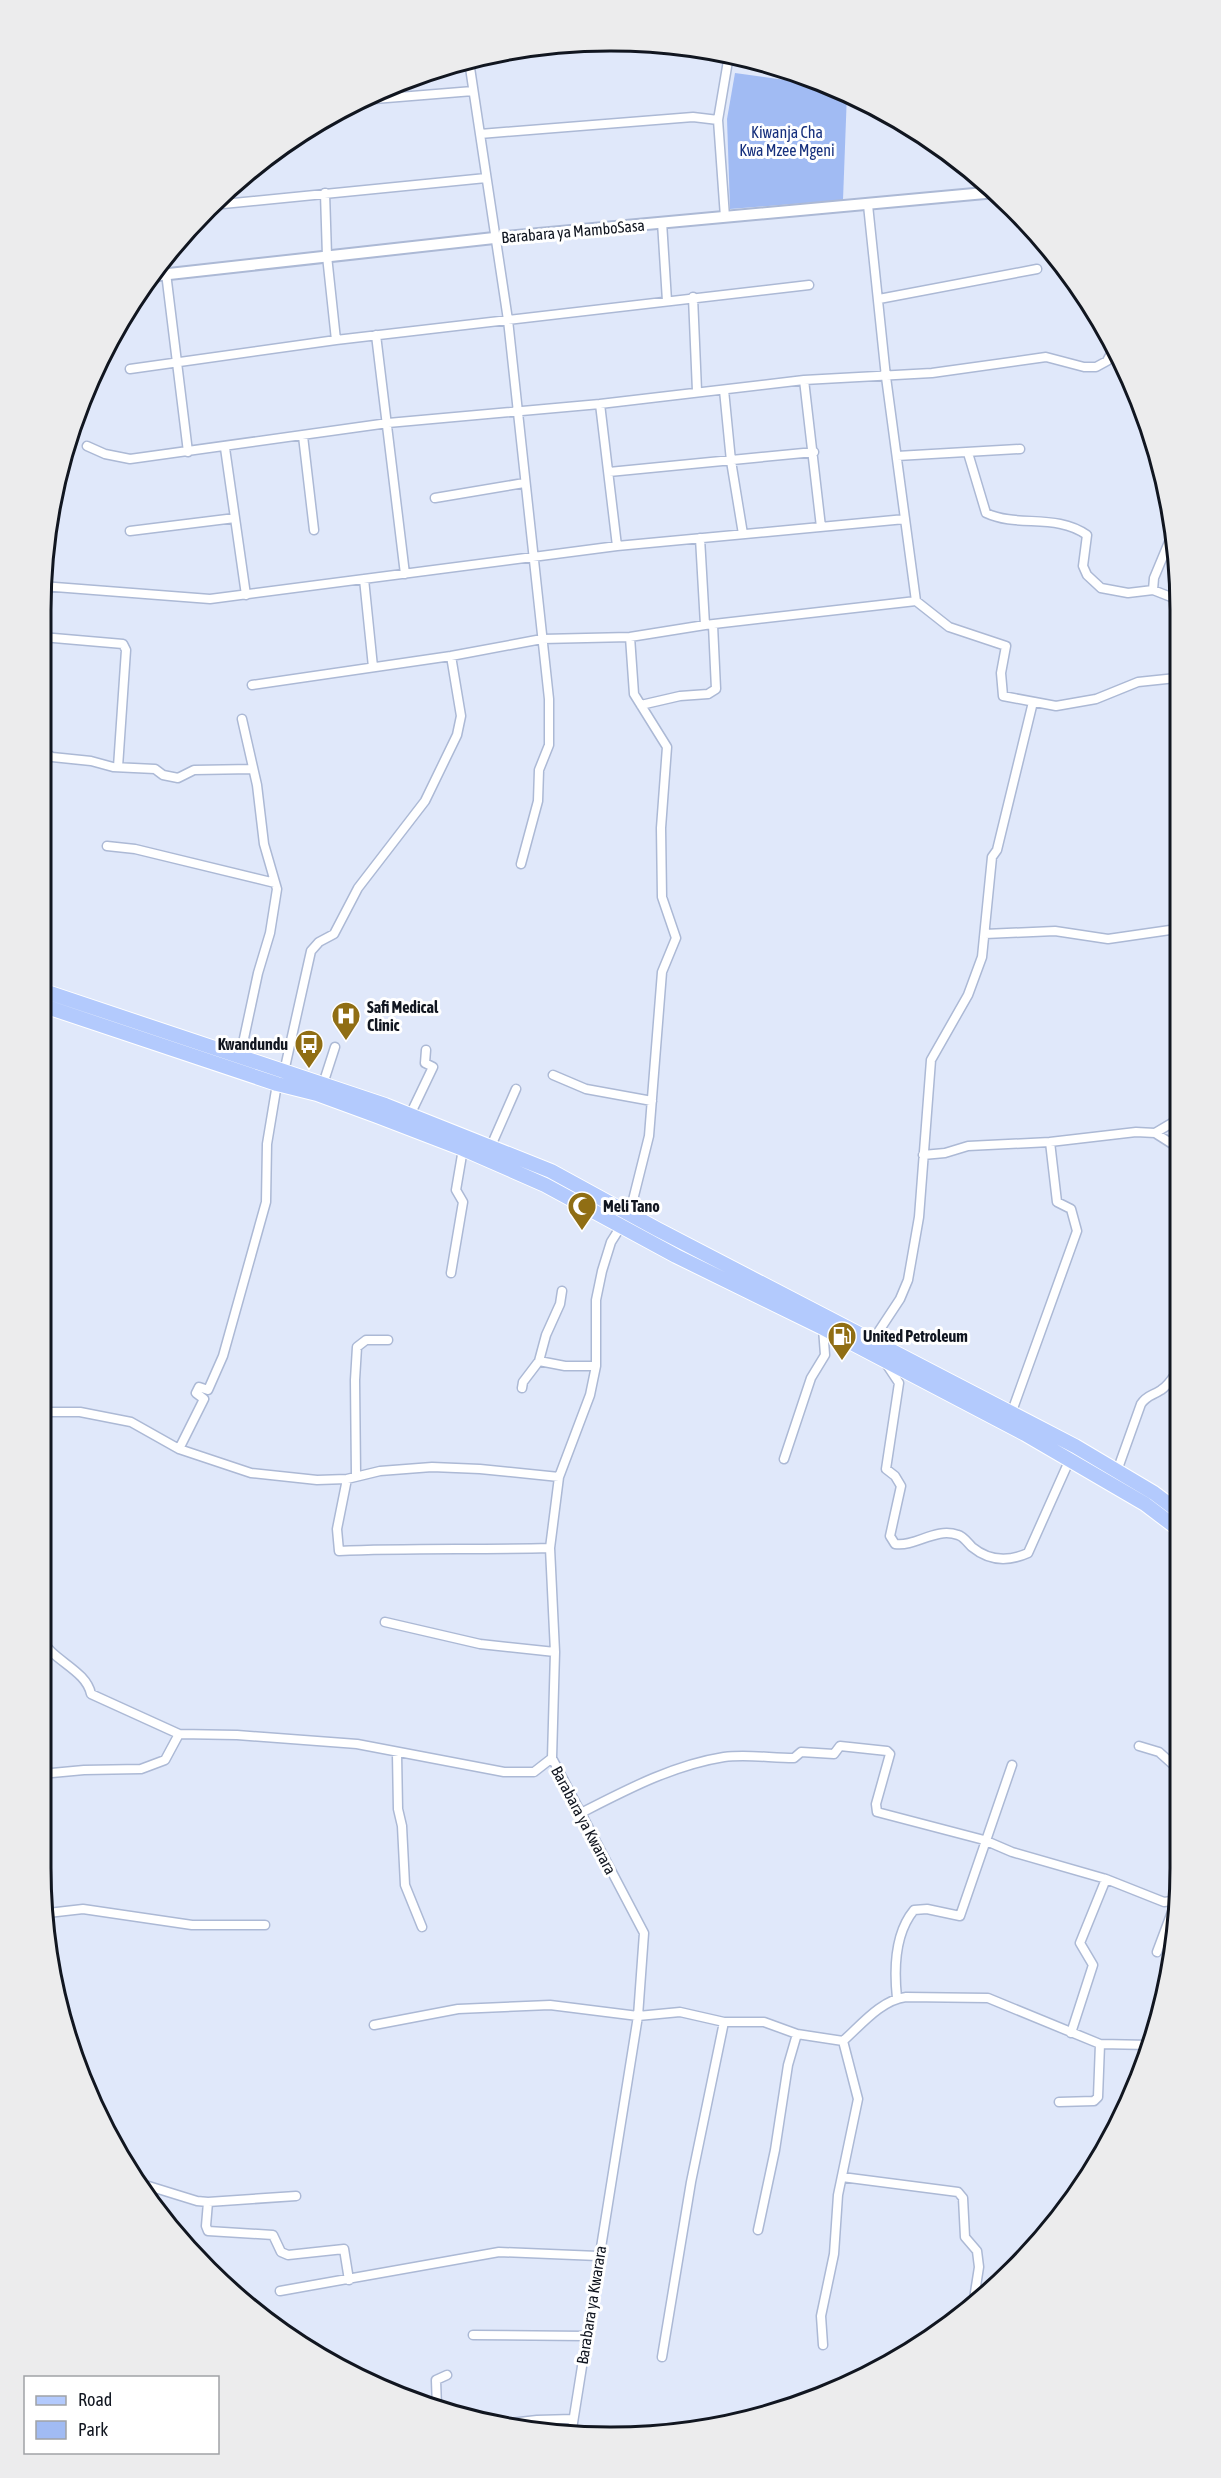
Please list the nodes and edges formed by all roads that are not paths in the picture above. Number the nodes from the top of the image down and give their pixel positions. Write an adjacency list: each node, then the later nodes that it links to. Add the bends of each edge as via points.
1 (728, 64): 5 (street)
2 (470, 69): 3 (street)
3 (473, 91): 4 (street); 6 (street)
4 (395, 94)
5 (718, 120): 6 (street, via 693,117); 12 (street)
6 (480, 134): 7 (street)
7 (486, 178): 8 (street); 14 (street)
8 (325, 193): 10 (street); 15 (street)
9 (983, 193): 11 (street, Barabara ya MamboSasa)
10 (227, 203)
11 (868, 205): 12 (street, Barabara ya MamboSasa); 20 (street)
12 (725, 217): 13 (street, Barabara ya MamboSasa)
13 (662, 222): 14 (street, Barabara ya MamboSasa); 21 (street)
14 (494, 238): 15 (street, Barabara ya MamboSasa); 22 (street)
15 (327, 256): 17 (street, Barabara ya MamboSasa); 24 (street)
16 (1037, 269): 20 (street)
17 (166, 273): 26 (street)
18 (809, 285): 19 (street)
19 (693, 297): 21 (street); 31 (street)
20 (879, 299): 28 (street)
21 (667, 301): 22 (street)
22 (508, 320): 23 (street); 33 (street)
23 (376, 335): 24 (street); 34 (street)
24 (336, 340): 26 (street)
25 (1109, 357): 28 (street, via 1096,367 1046,357)
26 (178, 365): 27 (street); 39 (street)
27 (130, 369)
28 (886, 377): 29 (street); 42 (street)
29 (804, 380): 30 (street); 40 (street)
30 (724, 390): 31 (street); 43 (street)
31 (697, 391): 32 (street)
32 (600, 404): 33 (street); 44 (street)
33 (517, 412): 34 (street); 45 (street)
34 (388, 423): 35 (street); 57 (street)
35 (303, 436): 37 (street); 50 (street)
36 (87, 446): 39 (street, via 130,459)
37 (225, 448): 39 (street); 47 (street)
38 (1020, 449): 41 (street)
39 (188, 452)
40 (814, 452): 43 (street); 49 (street)
41 (968, 453): 42 (street); 60 (street, via 986,513 998,519 1058,522 1078,530 1087,535 1083,566 1101,588 1128,593)
42 (897, 456): 48 (street)
43 (731, 461): 44 (street); 52 (street)
44 (609, 472): 54 (street)
45 (524, 483): 46 (street); 56 (street)
46 (435, 498)
47 (235, 518): 51 (street); 61 (street)
48 (905, 519): 49 (street); 63 (street)
49 (821, 527): 52 (street)
50 (314, 530)
51 (130, 531)
52 (743, 534): 53 (street)
53 (700, 538): 54 (street); 64 (street)
54 (617, 546): 56 (street)
55 (1166, 549): 60 (street)
56 (532, 559): 57 (street); 67 (street)
57 (405, 574): 58 (street)
58 (364, 579): 61 (street); 69 (street)
59 (52, 588): 61 (street, via 210,599)
60 (1153, 590): 62 (street)
61 (246, 595)
62 (1170, 597)
63 (915, 601): 64 (street); 72 (street, via 949,627 1006,646 1001,673 1003,696)
64 (709, 625): 65 (street); 73 (street, via 716,689 708,694)
65 (630, 637): 67 (street); 73 (street, Barabara ya Kwarara, via 634,694)
66 (51, 638): 76 (street, via 123,644 126,650)
67 (542, 639): 68 (street); 79 (street, via 549,699 549,745 539,770 538,801)
68 (451, 656): 69 (street); 89 (street, via 461,716 457,735 424,801 358,888 334,934 311,951)
69 (373, 667): 71 (street)
70 (1170, 679): 72 (street, via 1138,682 1096,699 1056,706)
71 (252, 685)
72 (1033, 702): 82 (street, via 997,850 992,857)
73 (641, 705): 92 (street, Barabara ya Kwarara, via 668,747 661,828 662,897 676,938 662,972)
74 (242, 719): 77 (street)
75 (51, 756): 76 (street)
76 (118, 767): 77 (street, via 154,769 178,778 194,770)
77 (253, 769): 80 (street, via 264,844)
78 (107, 846): 80 (street, via 135,849)
79 (521, 864)
80 (275, 883): 87 (street, via 270,933)
81 (1170, 930): 82 (street, via 1108,939 1055,931)
82 (985, 933): 100 (street, via 982,957 968,996 931,1060)
83 (51, 993): 87 (main road)
84 (51, 1008): 89 (main road)
85 (334, 1047): 90 (street)
86 (426, 1050): 93 (street, via 425,1063 433,1067)
87 (240, 1057): 89 (main road)
88 (553, 1075): 92 (street, via 586,1089)
89 (281, 1078): 90 (main road); 99 (main road); 116 (street, via 267,1144 266,1202 223,1356 208,1390 200,1387 196,1393 204,1399)
90 (323, 1084): 93 (main road)
91 (516, 1089): 98 (street)
92 (652, 1101): 102 (street, Barabara ya Kwarara, via 649,1136)
93 (410, 1115): 98 (main road)
94 (1170, 1124): 95 (street)
95 (1155, 1133): 96 (street); 97 (street)
96 (1050, 1142): 100 (street, via 968,1146 945,1154); 115 (street, via 1057,1202 1071,1209 1077,1231)
97 (1170, 1143)
98 (490, 1146): 101 (main road)
99 (463, 1149): 101 (main road); 104 (street, via 456,1190 463,1202)
100 (923, 1155): 108 (street, via 919,1217 908,1280)
101 (521, 1166): 102 (main road); 103 (main road)
102 (630, 1212): 103 (street, Barabara ya Kwarara); 108 (main road)
103 (620, 1227): 106 (main road); 111 (street, Barabara ya Kwarara, via 602,1271 596,1300)
104 (451, 1273)
105 (562, 1291): 109 (street, via 561,1304)
106 (823, 1328): 108 (main road); 117 (street, via 825,1355 811,1378)
107 (388, 1340): 120 (street, via 366,1340 357,1347)
108 (869, 1347): 110 (main road); 115 (main road)
109 (539, 1361): 111 (street); 113 (street)
110 (885, 1362): 118 (main road); 118 (street, via 899,1383 886,1469 901,1486 890,1536 895,1544 907,1546 936,1534 958,1535 982,1555 1012,1560 1028,1553)
111 (596, 1366): 121 (street, Barabara ya Kwarara, via 590,1395)
112 (1170, 1382): 119 (street, via 1147,1395 1141,1404)
113 (522, 1388)
114 (51, 1412): 116 (street, via 80,1412 131,1422)
115 (1011, 1414): 119 (main road)
116 (179, 1449): 122 (street, via 252,1473)
117 (784, 1459)
118 (1070, 1459): 124 (main road)
119 (1117, 1471): 123 (main road)
120 (356, 1475): 121 (street, via 432,1467); 122 (street)
121 (559, 1477): 125 (street, Barabara ya Kwarara)
122 (347, 1479): 125 (street, via 337,1529 339,1551)
123 (1170, 1506)
124 (1170, 1523)
125 (550, 1548): 128 (street, Barabara ya Kwarara)
126 (385, 1623): 128 (street, via 480,1644)
127 (51, 1651): 129 (street, via 89,1683 91,1694)
128 (555, 1652): 132 (street, Barabara ya Kwarara)
129 (179, 1734): 131 (street, via 357,1744); 135 (street, via 165,1760 141,1769)
130 (1139, 1746): 133 (street, via 1159,1752)
131 (397, 1754): 132 (street, via 504,1772 534,1772); 142 (street, via 405,1885)
132 (552, 1758): 136 (street, Barabara ya Kwarara)
133 (1170, 1762)
134 (1012, 1765): 137 (street)
135 (51, 1773)
136 (581, 1813): 137 (street, via 684,1767 724,1757 834,1754 840,1746 890,1754 877,1812); 146 (street, Barabara ya Kwarara, via 644,1933)
137 (984, 1840): 138 (street); 145 (street, via 960,1916 927,1909 914,1910 908,1917 894,1969)
138 (1106, 1880): 139 (street); 149 (street, via 1080,1943 1093,1965)
139 (1169, 1901)
140 (53, 1912): 141 (street, via 83,1909 192,1925)
141 (265, 1924)
142 (422, 1927)
143 (1167, 1927): 144 (street)
144 (1157, 1953)
145 (897, 1998): 149 (street, via 988,1998); 151 (street)
146 (638, 2016): 147 (street, via 680,2012); 148 (street, via 550,2006 458,2009); 160 (street, Barabara ya Kwarara)
147 (724, 2022): 150 (street, via 764,2022); 167 (street, via 691,2182)
148 (374, 2025)
149 (1071, 2033): 152 (street)
150 (797, 2034): 151 (street); 159 (street)
151 (843, 2042): 155 (street, via 858,2099)
152 (1100, 2044): 153 (street); 154 (street, via 1098,2097 1094,2101)
153 (1141, 2045)
154 (1059, 2102)
155 (842, 2177): 163 (street, via 958,2192 963,2198 964,2237 977,2251); 166 (street, via 835,2212 834,2254 821,2316)
156 (152, 2187): 158 (street)
157 (296, 2196): 158 (street)
158 (208, 2202): 161 (street, via 208,2231 273,2235 281,2252 288,2254 344,2249)
159 (758, 2230)
160 (598, 2256): 161 (street, via 499,2252); 165 (street, Barabara ya Kwarara)
161 (349, 2280): 162 (street)
162 (280, 2291)
163 (975, 2291)
164 (473, 2335): 165 (street)
165 (586, 2336): 170 (street, Barabara ya Kwarara)
166 (823, 2346)
167 (662, 2357)
168 (447, 2375): 169 (street, via 436,2380)
169 (437, 2399)
170 (573, 2419): 171 (street); 172 (street, Barabara ya Kwarara)
171 (530, 2421)
172 (572, 2426)

